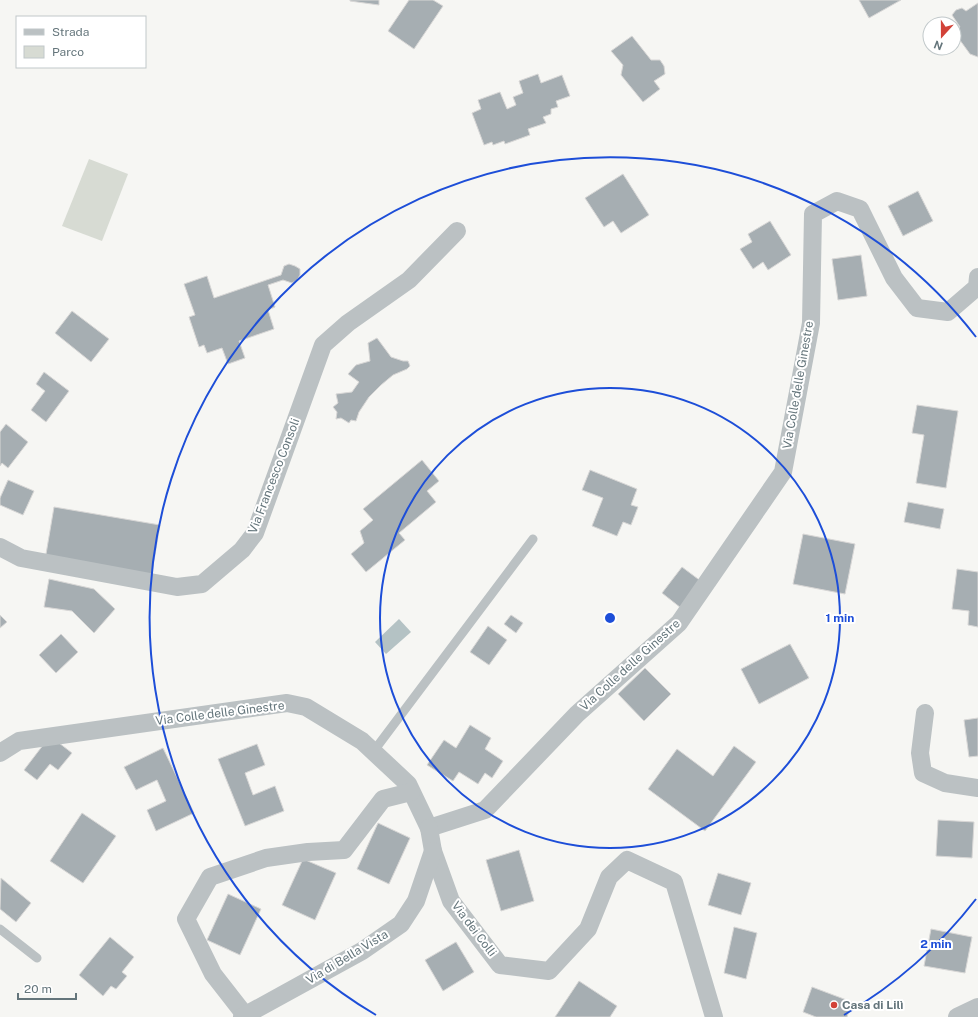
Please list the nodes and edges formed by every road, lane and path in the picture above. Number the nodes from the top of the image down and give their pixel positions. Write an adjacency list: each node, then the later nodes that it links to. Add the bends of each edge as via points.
1 (457, 231): 4 (street, Via Francesco Consoli, via 409,280 348,323 323,345 255,533 242,550 202,584 176,587 21,558)
2 (978, 277): 10 (street, Via Colle delle Ginestre, via 977,287 948,312 917,308 894,278 860,209 837,202 813,214 810,322 783,472 679,623 577,714 485,810)
3 (533, 539): 7 (lane)
4 (0, 547)
5 (925, 713): 8 (street, via 920,753 923,772 945,784)
6 (0, 752): 7 (street, Via Colle delle Ginestre, via 19,740 287,703 306,707 362,742)
7 (373, 752): 9 (street, Via Colle delle Ginestre, via 408,784)
8 (978, 788)
9 (411, 792): 10 (street, Via Colle delle Ginestre); 15 (street, via 383,799 344,850 266,858 210,877 186,919 213,974)
10 (429, 828): 11 (street, Via dei Colli)
11 (433, 850): 15 (street, Via di Bella Vista, via 416,901 400,924 362,951); 16 (street, Via dei Colli, via 451,900 500,965 549,971 588,929 609,877 627,860 674,882)
12 (0, 929): 13 (lane)
13 (37, 958)
14 (978, 1007): 17 (street)
15 (244, 1016)
16 (714, 1017)
17 (957, 1017)

